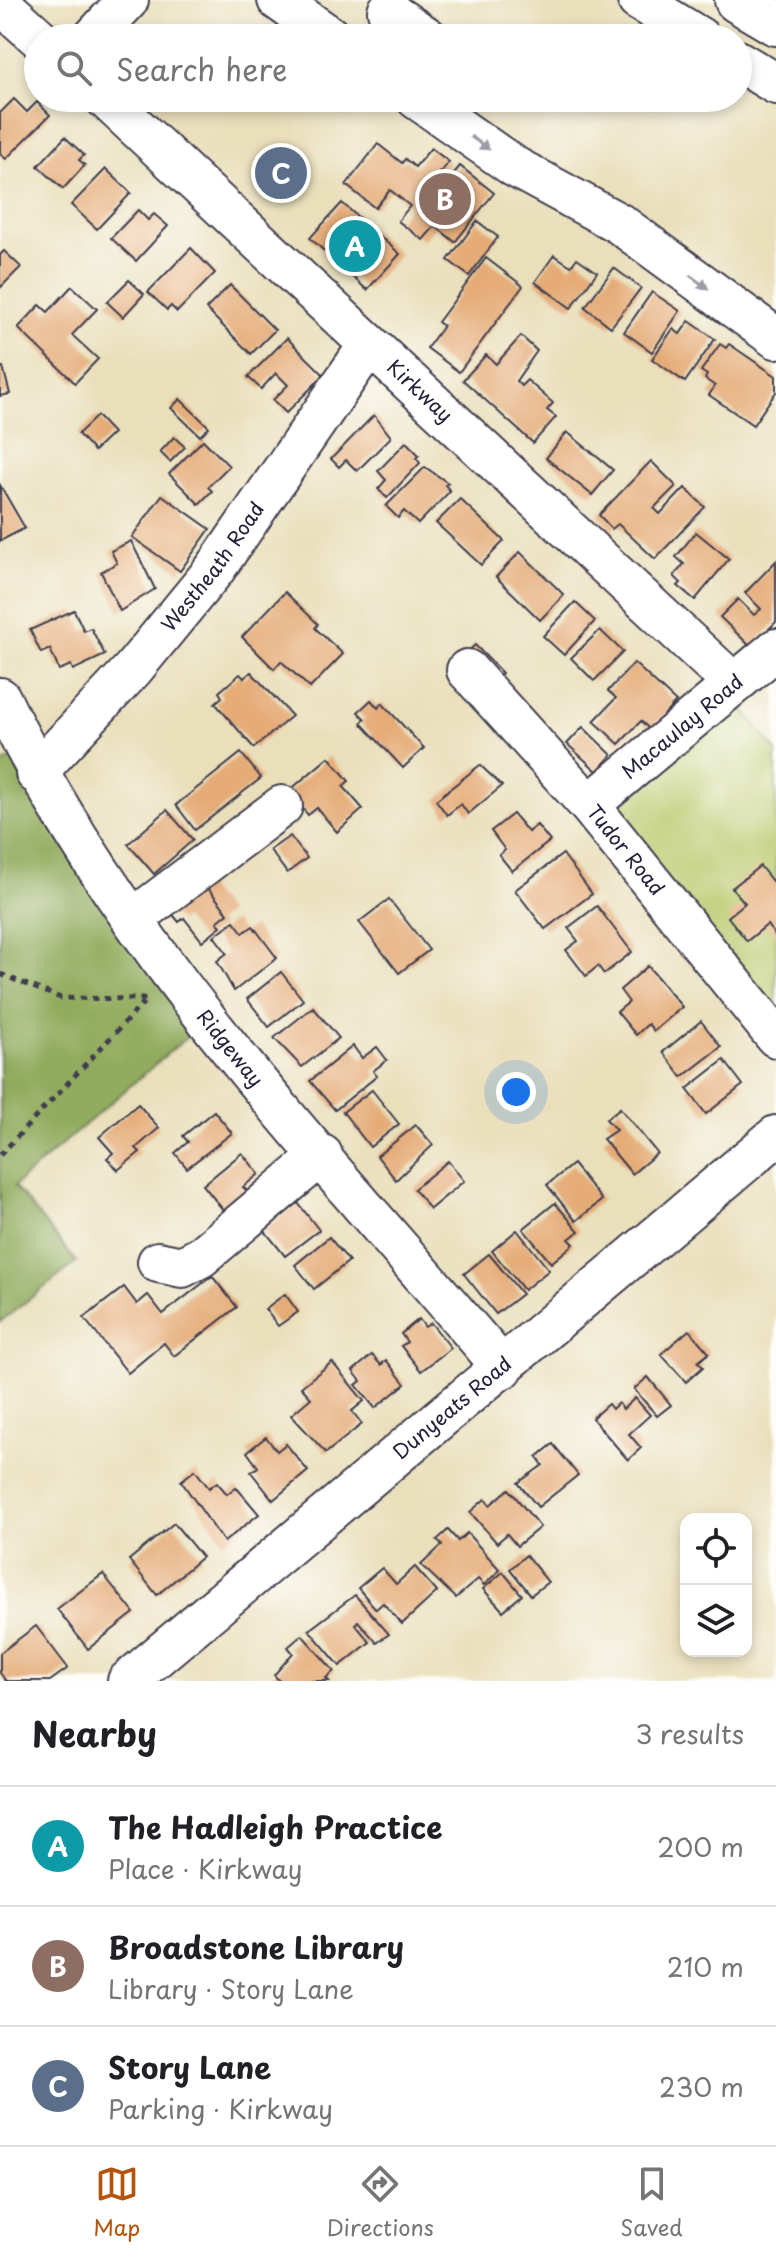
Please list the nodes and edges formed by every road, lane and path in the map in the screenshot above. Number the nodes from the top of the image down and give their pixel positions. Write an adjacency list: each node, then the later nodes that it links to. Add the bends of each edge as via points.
1 (128, 0): 6 (street)
2 (278, 0): 7 (street)
3 (638, 0): 9 (street)
4 (0, 3): 10 (street)
5 (388, 11): 8 (street)
6 (106, 24)
7 (312, 24)
8 (407, 24)
9 (677, 24)
10 (24, 25)
11 (752, 69): 12 (street)
12 (776, 84)
13 (120, 112): 16 (street, Kirkway)
14 (439, 112): 15 (street, one-way to 15, via 515,167 620,224)
15 (776, 338)
16 (369, 345): 19 (street, Kirkway); 21 (street, Westheath Road, via 215,569 133,669)
17 (776, 649): 19 (street, Macaulay Road)
18 (467, 670): 22 (street, Tudor Road)
19 (733, 683): 22 (street, Macaulay Road)
20 (0, 698): 21 (street, Ridgeway)
21 (36, 773): 24 (street, Ridgeway)
22 (589, 805): 28 (street, Tudor Road)
23 (282, 806): 24 (street)
24 (133, 919): 27 (street, Ridgeway)
25 (0, 974): 26 (path, via 61,998)
26 (147, 999): 27 (path); 30 (path)
27 (191, 1000): 31 (street, Ridgeway)
28 (776, 1037)
29 (776, 1136): 33 (street, Dunyeats Road)
30 (0, 1155)
31 (322, 1155): 32 (street, via 201,1257 182,1267); 33 (street, Ridgeway)
32 (158, 1262)
33 (503, 1368): 34 (street, Dunyeats Road)
34 (128, 1681)

